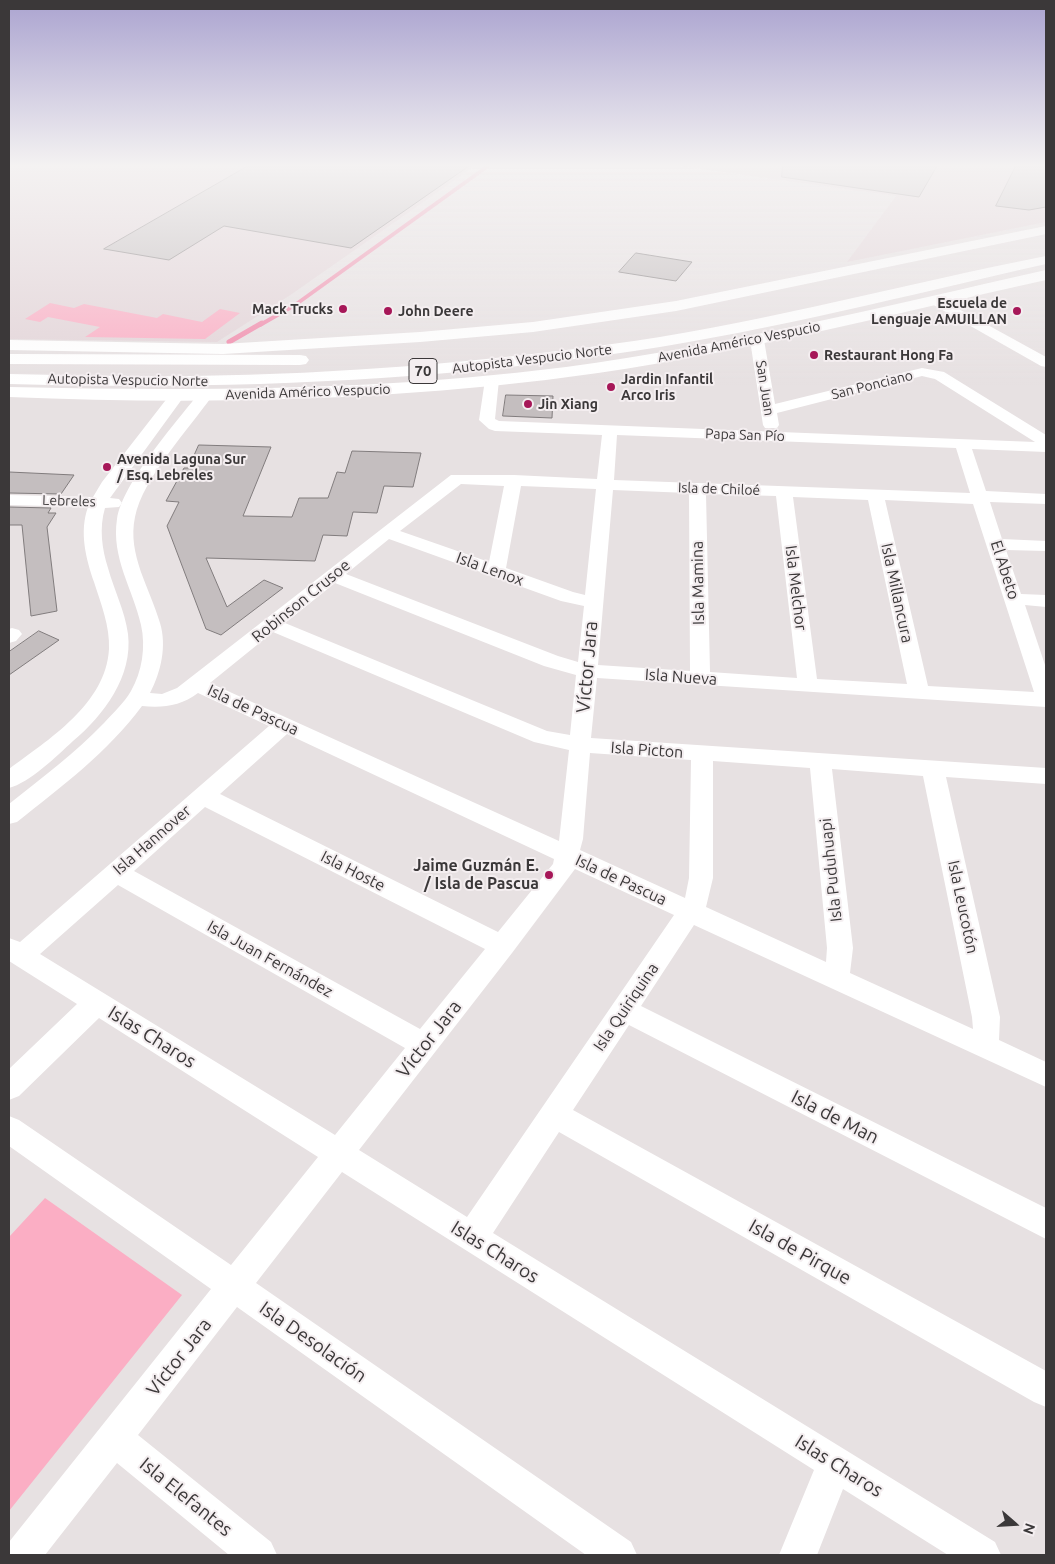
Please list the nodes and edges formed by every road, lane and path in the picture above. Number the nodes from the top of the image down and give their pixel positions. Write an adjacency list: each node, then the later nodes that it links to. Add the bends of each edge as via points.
1 (1006, 239): 13 (main road, via 684,304 533,327 210,349)
2 (1046, 244): 6 (main road)
3 (1046, 260): 8 (main road, Autopista Vespucio Norte / 70)
4 (1046, 275): 5 (main road, Avenida Américo Vespucio)
5 (954, 295): 7 (main road, Avenida Américo Vespucio); 10 (street)
6 (789, 300)
7 (936, 300): 11 (main road, Avenida Américo Vespucio); 15 (street)
8 (833, 307): 19 (main road, via 763,331); 20 (main road, Autopista Vespucio Norte / 70, via 636,345 465,367 267,380)
9 (751, 308): 14 (main road, Autopista Vespucio Norte, via 633,330)
10 (1000, 321)
11 (757, 340): 19 (main road, Avenida Américo Vespucio); 25 (street, San Juan)
12 (1039, 343): 15 (street)
13 (9, 345)
14 (512, 345)
15 (1020, 348): 18 (street)
16 (345, 358): 17 (main road, Autopista Vespucio Norte, via 237,361)
17 (9, 359)
18 (1046, 362)
19 (564, 372): 21 (main road, Avenida Américo Vespucio)
20 (9, 379)
21 (492, 380): 24 (main road, Avenida Américo Vespucio, via 350,392); 26 (street, Papa San Pío, via 487,420 492,425)
22 (9, 392): 23 (main road, Avenida Américo Vespucio)
23 (177, 395): 24 (main road, Avenida Américo Vespucio); 40 (street)
24 (204, 396): 41 (street)
25 (769, 410): 27 (street, San Juan); 28 (street, San Ponciano, via 930,372)
26 (610, 430): 27 (street, Papa San Pío); 33 (street, Víctor Jara)
27 (773, 436): 29 (street, Papa San Pío)
28 (1046, 442)
29 (962, 443): 30 (street, Papa San Pío); 37 (street, El Abeto)
30 (1046, 446)
31 (457, 479): 32 (street, Isla de Chiloé); 42 (street, Robinson Crusoe)
32 (514, 480): 33 (street, Isla de Chiloé); 45 (street)
33 (605, 484): 34 (street, Isla de Chiloé); 49 (street, Víctor Jara)
34 (697, 488): 35 (street, Isla de Chiloé); 53 (street, Isla Mamina)
35 (784, 491): 36 (street, Isla de Chiloé); 55 (street, Isla Melchor)
36 (875, 495): 37 (street, Isla de Chiloé); 56 (street, Isla Millancura)
37 (981, 498): 38 (street, Isla de Chiloé); 43 (street, El Abeto)
38 (1046, 499)
39 (9, 500): 40 (street, Lebreles)
40 (98, 502): 41 (street, Lebreles); 65 (street, via 93,521 93,549 118,632 116,668 104,693 83,719)
41 (128, 503): 57 (street, via 123,540 153,636 150,669)
42 (387, 532): 45 (street, Isla Lenox); 46 (street, Robinson Crusoe)
43 (996, 544): 44 (street); 47 (street, El Abeto)
44 (1046, 546)
45 (496, 571): 49 (street, Isla Lenox, via 574,599)
46 (332, 575): 50 (street, Robinson Crusoe); 52 (street, Isla Nueva, via 551,661)
47 (1014, 599): 48 (street); 51 (street, El Abeto)
48 (1046, 601)
49 (593, 602): 52 (street, Víctor Jara)
50 (271, 624): 54 (street, Robinson Crusoe); 60 (street, Isla Picton, via 542,737)
51 (1039, 656): 58 (street, El Abeto)
52 (587, 671): 53 (street, Isla Nueva); 60 (street, Víctor Jara)
53 (700, 678): 55 (street, Isla Nueva)
54 (196, 684): 57 (street, Robinson Crusoe, via 170,700); 59 (street, Isla de Pascua)
55 (808, 685): 56 (street, Isla Nueva)
56 (918, 692): 58 (street, Isla Nueva)
57 (136, 699): 67 (street, via 89,750)
58 (1046, 699)
59 (284, 725): 66 (street, Isla Hannover); 68 (street, Isla de Pascua)
60 (580, 745): 61 (street, Isla Picton); 68 (street, Víctor Jara)
61 (702, 753): 62 (street, Isla Picton); 70 (street, Isla Quiriquina, via 701,878 699,892)
62 (820, 761): 63 (street, Isla Picton); 73 (street, Isla Puduhuapi, via 840,948)
63 (933, 768): 64 (street, Isla Picton); 77 (street, Isla Leucotón, via 986,1017)
64 (1046, 776)
65 (9, 780)
66 (203, 796): 69 (street, Isla Hannover); 71 (street, Isla Hoste)
67 (9, 816)
68 (568, 855): 70 (street, Isla de Pascua); 71 (street, Víctor Jara, via 561,872)
69 (116, 872): 72 (street, Isla Hannover); 76 (street, Isla Juan Fernández)
70 (690, 911): 73 (street, Isla de Pascua); 75 (street, Isla Quiriquina)
71 (502, 946): 76 (street, Víctor Jara)
72 (15, 952): 74 (street, Islas Charos)
73 (835, 978): 77 (street, Isla de Pascua)
74 (96, 1003): 79 (street); 82 (street, Islas Charos)
75 (624, 1010): 80 (street, Isla Quiriquina); 83 (street, Isla de Man)
76 (424, 1045): 82 (street, Víctor Jara)
77 (984, 1047): 78 (street, Isla de Pascua)
78 (1046, 1075)
79 (9, 1086)
80 (554, 1114): 84 (street, Isla Quiriquina); 86 (street, Isla de Pirque)
81 (9, 1129): 85 (street, Isla Desolación)
82 (339, 1154): 84 (street, Islas Charos); 85 (street, Víctor Jara)
83 (1046, 1224)
84 (472, 1237): 88 (street, Islas Charos)
85 (234, 1286): 87 (street, Víctor Jara); 91 (street, Isla Desolación)
86 (1046, 1390)
87 (114, 1438): 89 (street, Víctor Jara); 90 (street, Isla Elefantes)
88 (834, 1463): 92 (street); 93 (street, Islas Charos)
89 (22, 1555)
90 (258, 1555)
91 (618, 1555)
92 (798, 1555)
93 (982, 1555)

